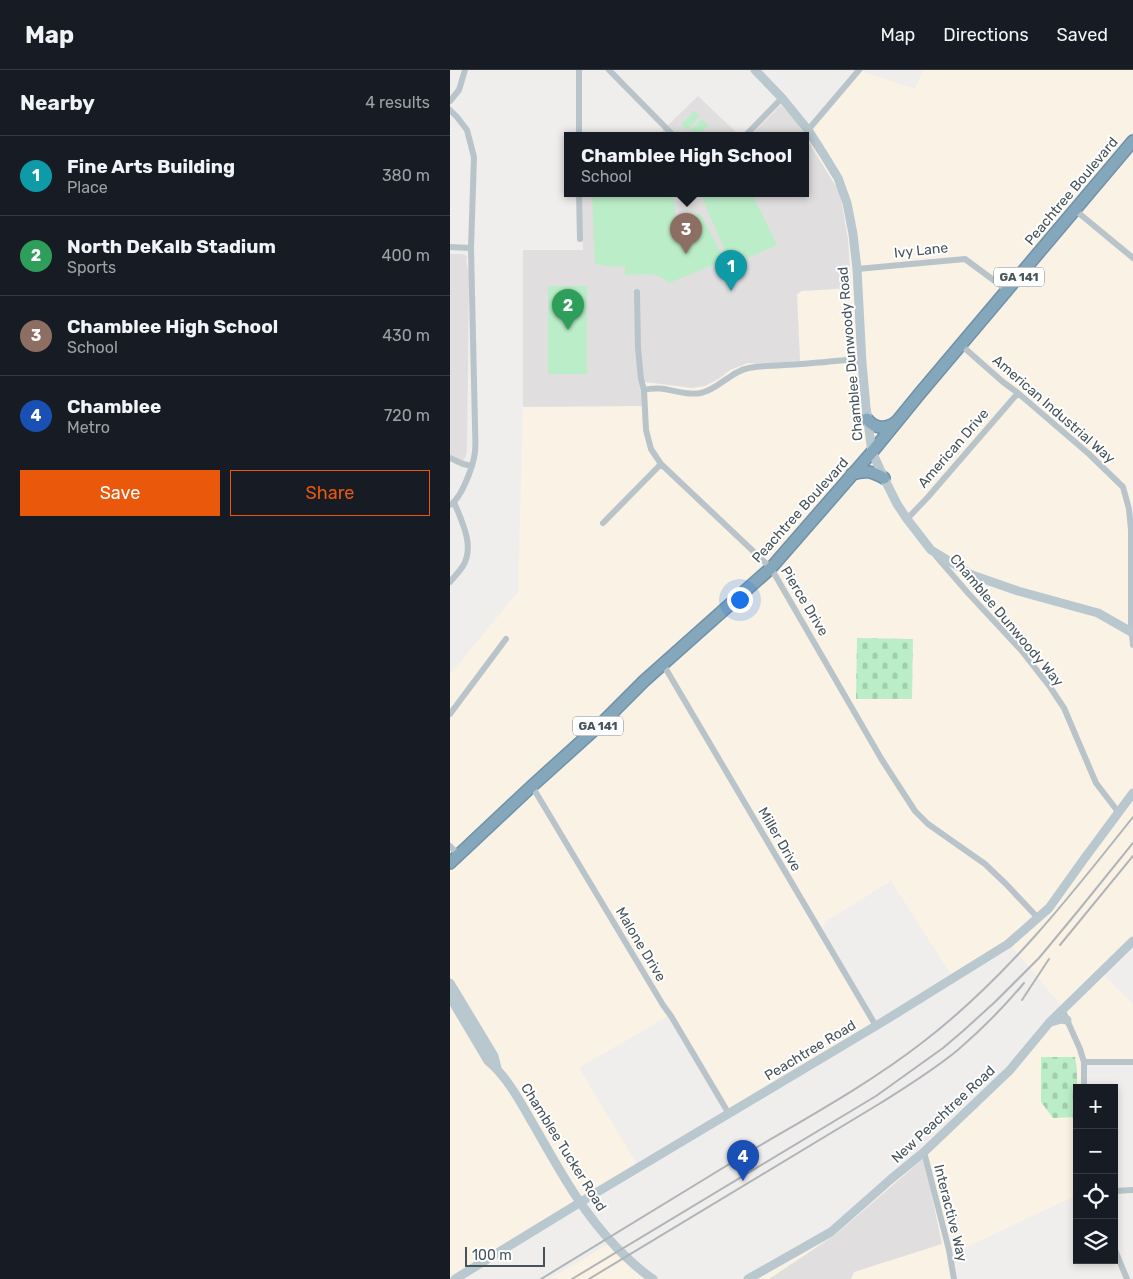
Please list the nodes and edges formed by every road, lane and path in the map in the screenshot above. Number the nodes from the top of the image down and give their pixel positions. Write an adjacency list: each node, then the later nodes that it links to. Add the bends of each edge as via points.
1 (465, 70): 7 (street, via 459,90)
2 (579, 70): 10 (street)
3 (609, 70): 11 (street)
4 (755, 70): 6 (street, Chamblee Dunwoody Road)
5 (859, 70): 9 (street)
6 (782, 98): 9 (street, Chamblee Dunwoody Road); 12 (street)
7 (450, 101)
8 (450, 110): 18 (street, via 467,130 474,158)
9 (808, 130): 20 (street, Chamblee Dunwoody Road, via 838,178 847,203)
10 (579, 132)
11 (670, 132)
12 (749, 132)
13 (1133, 141): 15 (highway, Peachtree Boulevard / GA 141)
14 (579, 197): 16 (street)
15 (1075, 210): 19 (street); 21 (highway, Peachtree Boulevard / GA 141)
16 (580, 239)
17 (450, 247): 18 (street)
18 (471, 248): 32 (street, via 476,426)
19 (1133, 258)
20 (857, 269): 21 (street, Ivy Lane, via 964,259); 24 (street, Chamblee Dunwoody Road)
21 (1007, 290): 23 (highway, Peachtree Boulevard / GA 141)
22 (637, 292): 25 (street, Pierce Drive, via 639,366)
23 (961, 345): 26 (street, American Industrial Way); 28 (highway, Peachtree Boulevard / GA 141)
24 (862, 359): 25 (street, via 749,368 701,393 662,388); 27 (street, Chamblee Dunwoody Road)
25 (644, 390): 31 (street, Pierce Drive, via 650,449)
26 (1018, 393): 36 (street, American Drive); 41 (street, American Industrial Way, via 1123,487 1131,530)
27 (867, 419): 28 (highway, via 877,427 892,425); 29 (street, Chamblee Dunwoody Road)
28 (899, 420): 29 (highway, Peachtree Boulevard / GA 141)
29 (872, 452): 33 (highway, Peachtree Boulevard / GA 141); 34 (street, Chamblee Dunwoody Road)
30 (450, 458): 32 (street)
31 (662, 464): 37 (street); 39 (street, Pierce Drive)
32 (472, 466): 35 (street)
33 (852, 474): 34 (highway, via 868,471); 39 (highway, Peachtree Boulevard / GA 141)
34 (884, 478): 36 (street, Chamblee Dunwoody Road)
35 (452, 503): 40 (street, via 468,537 468,554)
36 (907, 519): 38 (street, Chamblee Dunwoody Road)
37 (603, 523)
38 (931, 550): 41 (street, Chamblee Dunwoody Road, via 972,575 1098,613); 48 (street, Chamblee Dunwoody Way, via 1050,687 1064,708 1096,783)
39 (770, 568): 44 (highway, Peachtree Boulevard / GA 141); 51 (street, Pierce Drive, via 915,811 928,824 985,864)
40 (450, 582)
41 (1132, 633): 43 (street, American Industrial Way)
42 (506, 639): 45 (street)
43 (1133, 645)
44 (663, 664): 46 (highway, Peachtree Boulevard / GA 141); 58 (street, Miller Drive)
45 (450, 714)
46 (532, 786): 50 (highway, Peachtree Boulevard / GA 141); 63 (street, Malone Drive)
47 (1133, 793): 48 (street, Peachtree Road)
48 (1118, 813): 51 (street, Peachtree Road, via 1049,908)
49 (450, 846): 50 (street)
50 (454, 859)
51 (1038, 918): 58 (street, Peachtree Road, via 1008,944)
52 (1133, 941): 55 (street, New Peachtree Road)
53 (450, 983): 61 (street, Chamblee Tucker Road, via 494,1056)
54 (450, 997): 61 (street, Chamblee Tucker Road, via 488,1061)
55 (1063, 1011): 56 (street); 57 (street, New Peachtree Road)
56 (1067, 1020): 57 (street); 59 (street)
57 (1049, 1023): 64 (street, New Peachtree Road, via 1010,1070)
58 (876, 1026): 63 (street, Peachtree Road)
59 (1084, 1062): 60 (street); 62 (street)
60 (1133, 1062)
61 (497, 1068): 67 (street, Chamblee Tucker Road)
62 (1084, 1084)
63 (729, 1114): 67 (street, Peachtree Road)
64 (924, 1152): 71 (street, New Peachtree Road, via 831,1232); 72 (street, Interactive Way)
65 (1133, 1190): 66 (street)
66 (1118, 1191)
67 (580, 1203): 69 (street, Peachtree Road); 70 (street, Chamblee Tucker Road, via 605,1235)
68 (1118, 1258): 73 (street)
69 (455, 1279)
70 (653, 1279)
71 (748, 1279)
72 (954, 1279)
73 (1127, 1279)

